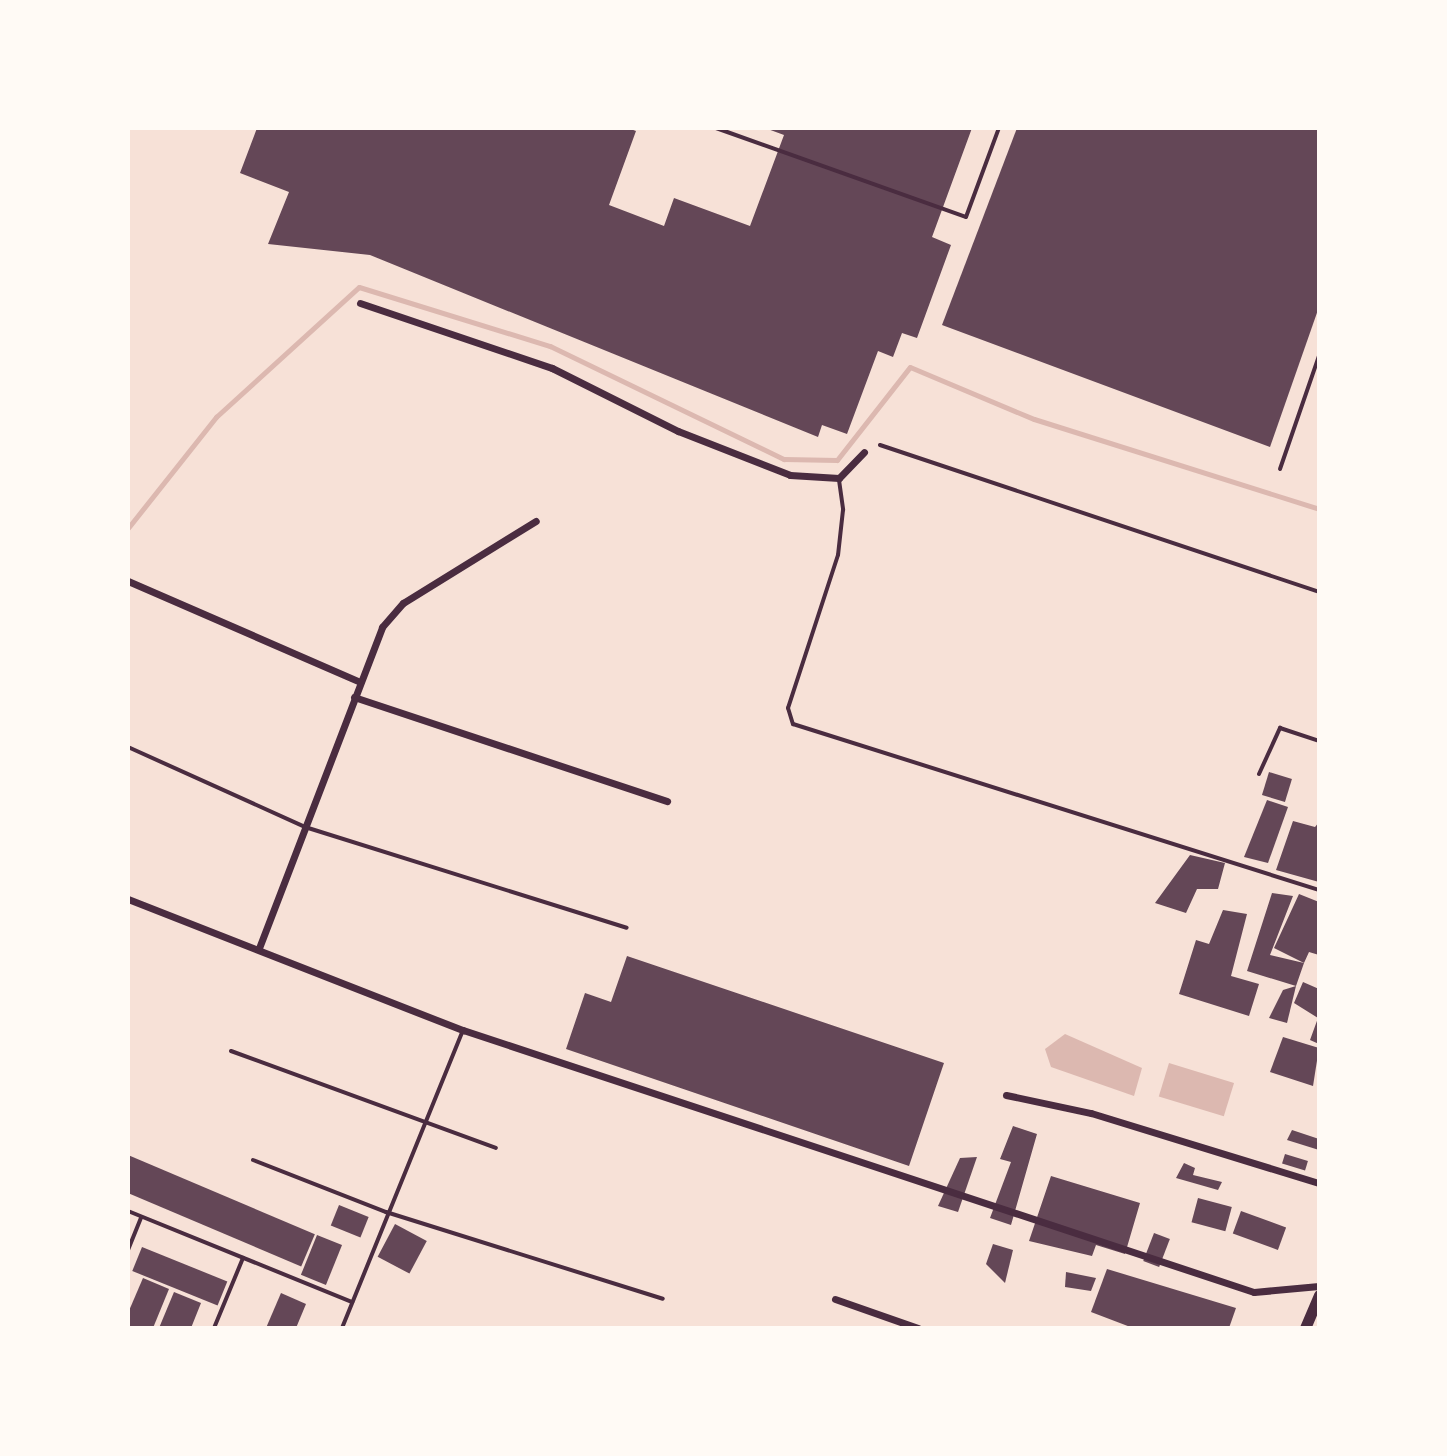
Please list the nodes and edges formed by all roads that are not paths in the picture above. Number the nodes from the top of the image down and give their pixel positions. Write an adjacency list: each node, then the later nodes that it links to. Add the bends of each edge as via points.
1 (716, 128): 2 (lane, via 966,217)
2 (999, 128)
3 (360, 303): 8 (street, via 552,368 751,463 790,475)
4 (1319, 356): 7 (lane)
5 (880, 445): 11 (lane)
6 (864, 452): 8 (street)
7 (1280, 469)
8 (839, 478): 19 (lane, via 843,510 838,555 788,708 793,724)
9 (536, 521): 12 (street, via 403,603 382,627)
10 (128, 581): 12 (street)
11 (1319, 592)
12 (358, 681): 13 (street)
13 (354, 697): 17 (street); 18 (street)
14 (1319, 741): 16 (lane, via 1280,728)
15 (128, 747): 18 (lane)
16 (1259, 774)
17 (667, 801)
18 (305, 827): 21 (lane); 22 (street)
19 (1319, 890)
20 (128, 899): 22 (street)
21 (627, 928)
22 (259, 948): 23 (street)
23 (463, 1030): 26 (lane); 35 (street, via 1254,1292)
24 (231, 1051): 26 (lane)
25 (1006, 1095): 29 (street, via 1091,1113)
26 (423, 1125): 27 (lane); 31 (lane)
27 (496, 1148)
28 (253, 1160): 31 (lane)
29 (1319, 1183)
30 (128, 1211): 32 (lane)
31 (386, 1212): 37 (lane); 39 (lane)
32 (141, 1217): 33 (lane); 34 (lane)
33 (128, 1250)
34 (243, 1258): 39 (lane); 40 (lane)
35 (1319, 1286)
36 (1319, 1295): 43 (main road)
37 (663, 1299)
38 (835, 1299): 42 (street)
39 (352, 1302): 41 (lane)
40 (214, 1328)
41 (342, 1328)
42 (918, 1328)
43 (1305, 1328)

